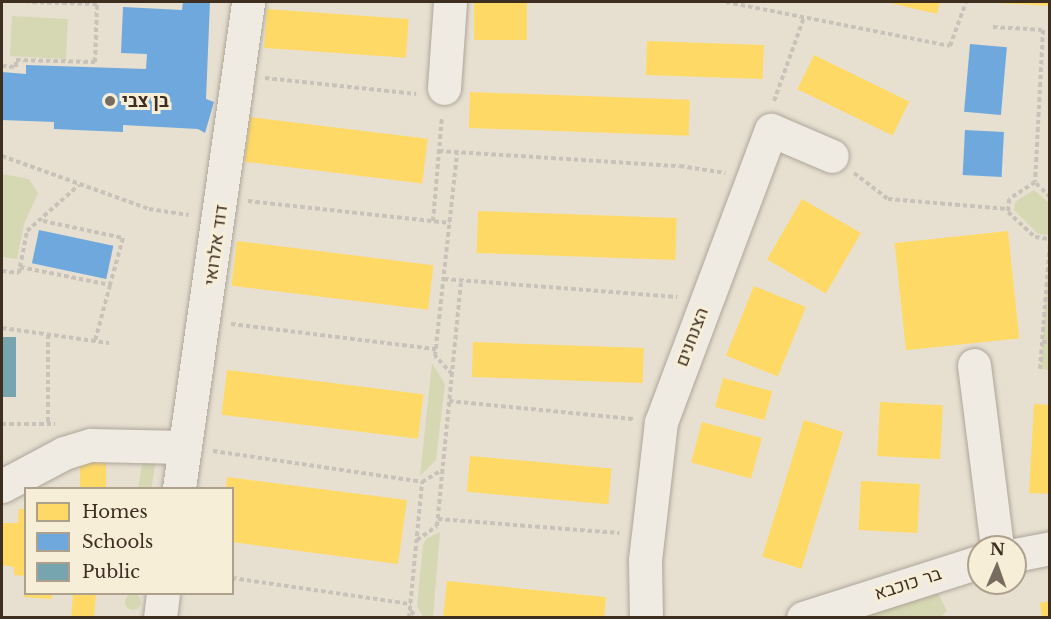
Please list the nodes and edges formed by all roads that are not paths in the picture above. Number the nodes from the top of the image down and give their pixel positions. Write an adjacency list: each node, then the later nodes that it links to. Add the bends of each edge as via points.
1 (248, 2): 6 (street, דוד אלרואי)
2 (450, 2): 3 (street)
3 (444, 92)
4 (832, 156): 15 (street, הצנחנים, via 771,130 662,422 648,535)
5 (974, 365): 9 (street)
6 (185, 447): 7 (street, via 91,445 64,453); 8 (street, דוד אלרואי)
7 (2, 486)
8 (179, 487)
9 (995, 535)
10 (1050, 548): 11 (street)
11 (1027, 553)
12 (967, 566): 16 (street, בר כוכבא)
13 (163, 595): 14 (street)
14 (160, 618)
15 (646, 618)
16 (804, 618)

